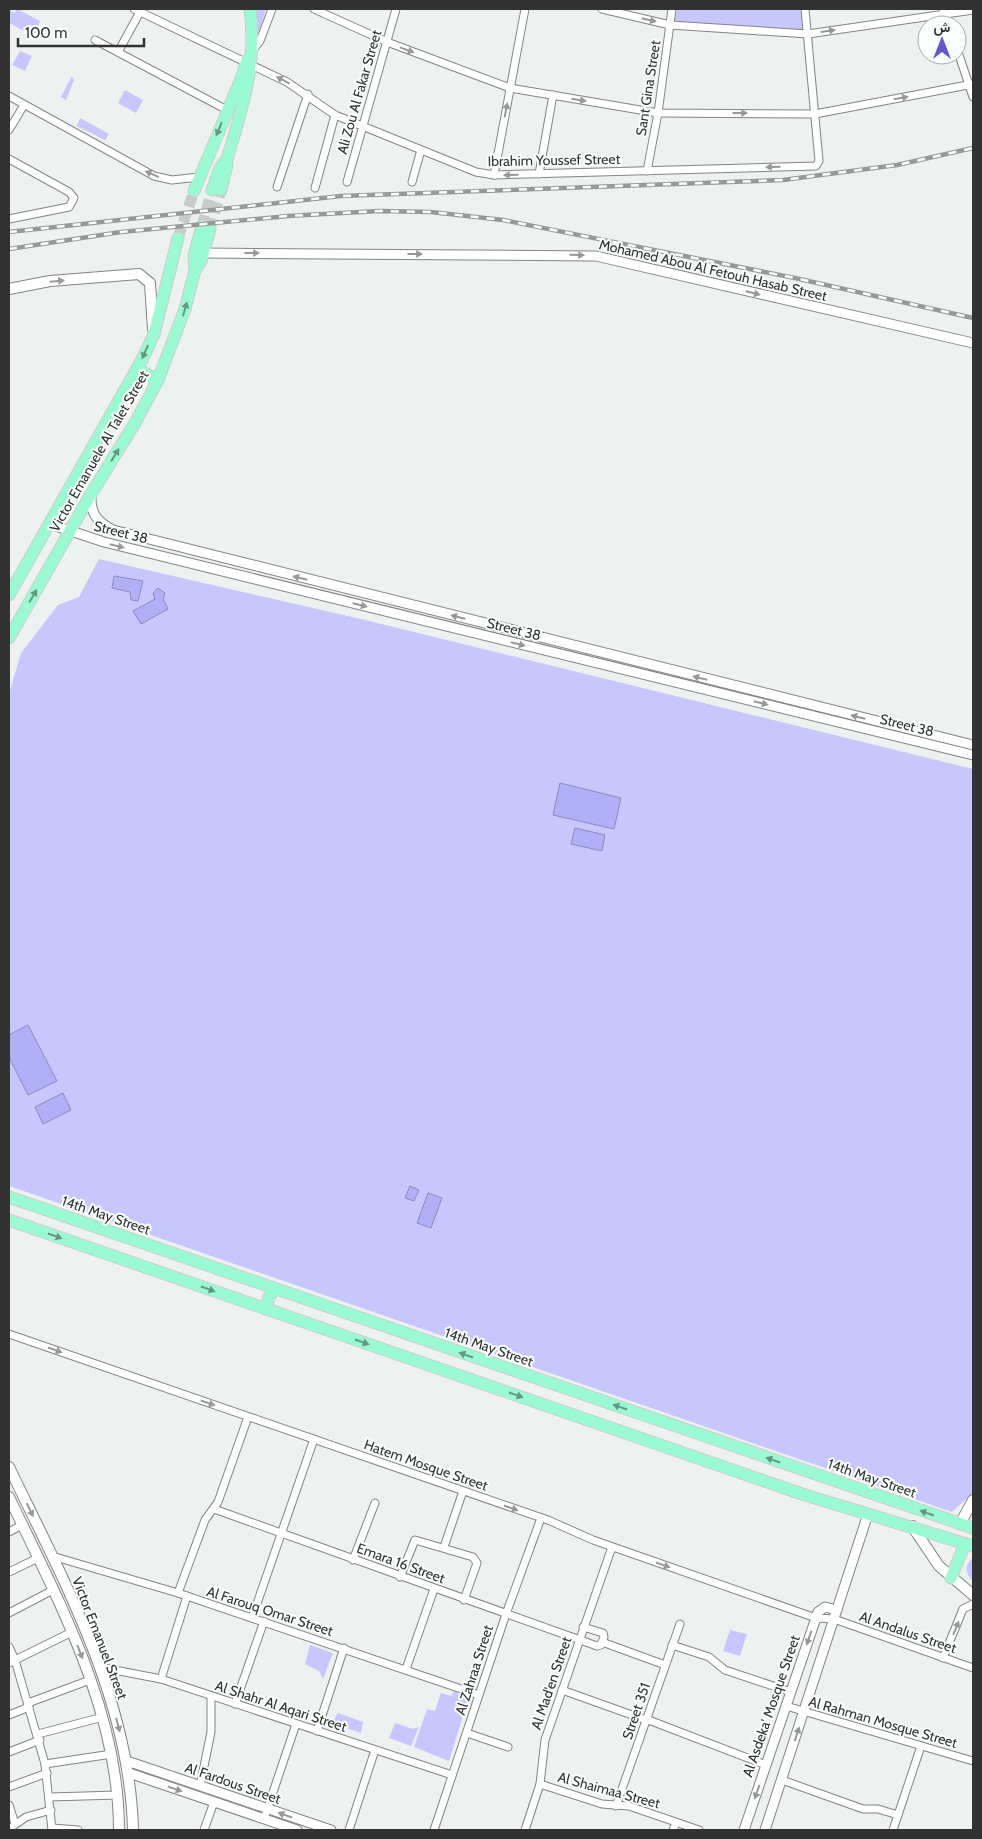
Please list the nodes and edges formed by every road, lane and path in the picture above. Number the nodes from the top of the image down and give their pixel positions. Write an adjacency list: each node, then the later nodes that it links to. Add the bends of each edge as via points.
1 (250, 9): 16 (main road)
2 (272, 9): 16 (street, via 260,41)
3 (314, 9): 15 (street)
4 (396, 9): 15 (street, Ali Zou Al Fakar Street)
5 (525, 9): 21 (street)
6 (602, 9): 12 (street, one-way to 12)
7 (672, 9): 12 (street, Sant Gina Street)
8 (805, 9): 13 (street)
9 (137, 10): 17 (street); 18 (street, Ibrahim Youssef Street)
10 (973, 10): 11 (street)
11 (944, 12): 13 (street, one-way to 11)
12 (670, 25): 13 (street); 28 (street, Sant Gina Street)
13 (808, 34): 29 (street)
14 (95, 40): 17 (street)
15 (386, 42): 21 (street, one-way to 21); 31 (street, Ali Zou Al Fakar Street)
16 (251, 51): 18 (main road)
17 (118, 52): 27 (street)
18 (249, 64): 22 (street, Ibrahim Youssef Street, one-way to 18); 27 (main road); 43 (main road, via 247,91 226,159 227,170)
19 (963, 65): 20 (street)
20 (971, 85): 24 (street); 29 (street, one-way to 20)
21 (510, 88): 23 (street); 37 (street, one-way to 21)
22 (308, 94): 30 (street, Ibrahim Youssef Street); 41 (street)
23 (553, 96): 28 (street, one-way to 28); 36 (street)
24 (973, 97)
25 (10, 99): 26 (street)
26 (24, 105): 32 (street); 38 (street, one-way to 26, via 172,180 154,176)
27 (227, 110): 38 (main road, one-way to 38)
28 (658, 113): 29 (street, one-way to 29); 35 (street, Sant Gina Street)
29 (815, 114): 35 (street, Ibrahim Youssef Street, one-way to 35, via 819,161 815,166)
30 (335, 115): 31 (street, Ibrahim Youssef Street); 42 (street)
31 (362, 126): 33 (street, Ibrahim Youssef Street); 39 (street, Ali Zou Al Fakar Street)
32 (9, 130)
33 (422, 150): 37 (street, Ibrahim Youssef Street, via 481,174); 40 (street)
34 (9, 159): 45 (street, via 69,192 74,201 69,207)
35 (647, 172): 36 (street, Ibrahim Youssef Street)
36 (539, 174): 37 (street, Ibrahim Youssef Street, one-way to 37)
37 (494, 175)
38 (199, 177): 44 (main road)
39 (346, 182)
40 (412, 182)
41 (277, 187)
42 (315, 188)
43 (216, 190)
44 (194, 192)
45 (9, 218)
46 (178, 238): 50 (main road, Victor Emanuele Al Talet Street)
47 (204, 253): 48 (main road, Victor Emanuele Al Talet Street); 48 (main road, Victor Emanuele Al Talet Street, via 206,228 194,256); 51 (street, Mohamed Abou Al Fetouh Hasab Street, one-way to 51, via 596,256)
48 (195, 270): 53 (main road, Victor Emanuele Al Talet Street, one-way to 48, via 185,309)
49 (9, 289): 50 (main road, one-way to 50, via 139,274 150,283)
50 (154, 334): 52 (main road, Victor Emanuele Al Talet Street, one-way to 52)
51 (973, 343)
52 (137, 369): 53 (main road); 55 (main road, Victor Emanuele Al Talet Street)
53 (158, 380): 54 (main road, Victor Emanuele Al Talet Street, one-way to 53)
54 (91, 494): 56 (main road, Victor Emanuele Al Talet Street); 59 (street, Street 38, one-way to 54, via 113,530 95,518)
55 (50, 524): 56 (street, Street 38); 57 (main road, Victor Emanuele Al Talet Street)
56 (70, 532): 58 (main road, Victor Emanuele Al Talet Street, one-way to 56); 60 (street, Street 38, one-way to 60)
57 (9, 595)
58 (9, 638)
59 (789, 700): 60 (street); 61 (street, Street 38, one-way to 59)
60 (786, 710): 62 (street, Street 38)
61 (973, 745)
62 (973, 755)
63 (9, 1197): 65 (main road, 14th May Street)
64 (9, 1220): 66 (main road, one-way to 66)
65 (276, 1289): 66 (main road, via 266,1300); 78 (main road, 14th May Street, one-way to 65)
66 (266, 1309): 76 (main road, one-way to 76)
67 (9, 1334): 68 (street, Hatem Mosque Street, one-way to 68)
68 (248, 1417): 69 (street, Hatem Mosque Street); 75 (street)
69 (314, 1439): 71 (street, Hatem Mosque Street); 83 (street)
70 (9, 1467): 87 (main road, Victor Emanuel Street, one-way to 87)
71 (463, 1491): 77 (street, Hatem Mosque Street, one-way to 77); 85 (street)
72 (9, 1497): 79 (main road, Victor Emanuel Street)
73 (973, 1500): 78 (main road)
74 (375, 1503): 89 (street)
75 (214, 1509): 83 (street, Emara 16 Street); 95 (street, via 205,1520)
76 (868, 1514): 80 (main road); 100 (street)
77 (541, 1518): 86 (street, Hatem Mosque Street); 102 (street, Al Zahraa Street)
78 (960, 1524): 81 (main road, 14th May Street)
79 (22, 1525): 82 (street); 88 (main road, Victor Emanuel Street)
80 (912, 1526): 84 (main road); 92 (main road, via 929,1553)
81 (973, 1528)
82 (9, 1532)
83 (281, 1533): 89 (street, Emara 16 Street); 103 (street)
84 (969, 1545): 92 (main road)
85 (444, 1547): 91 (street, via 415,1540); 98 (street, via 477,1559)
86 (612, 1547): 104 (street, Hatem Mosque Street, one-way to 104); 108 (street, Al Mad'en Street)
87 (52, 1556): 95 (street, Al Farouq Omar Street); 118 (main road, Victor Emanuel Street)
88 (38, 1558): 90 (street); 94 (main road, Victor Emanuel Street)
89 (353, 1560): 91 (street, Emara 16 Street)
90 (9, 1572)
91 (400, 1577): 93 (street, Emara 16 Street)
92 (951, 1578): 96 (main road)
93 (434, 1589): 98 (street, Emara 16 Street); 120 (street)
94 (53, 1590): 101 (street); 109 (main road, Victor Emanuel Street)
95 (178, 1593): 97 (street, Al Farouq Omar Street)
96 (973, 1595)
97 (187, 1596): 103 (street, Al Farouq Omar Street); 122 (street)
98 (464, 1600): 102 (street, Emara 16 Street)
99 (973, 1604): 115 (street, one-way to 99, via 963,1609)
100 (837, 1610): 104 (street, via 822,1608); 105 (street)
101 (9, 1612)
102 (506, 1614): 110 (street, Emara 16 Street); 125 (street, Al Zahraa Street)
103 (252, 1618): 106 (street, Al Farouq Omar Street)
104 (816, 1618): 105 (street, Hatem Mosque Street); 124 (street, Al Asdeka' Mosque Street, one-way to 124)
105 (834, 1620): 115 (street, Al Andalus Street); 130 (street)
106 (264, 1622): 114 (street, Al Farouq Omar Street); 127 (street)
107 (680, 1624): 112 (street, Street 351)
108 (583, 1627): 110 (street, Al Mad'en Street); 111 (street, via 603,1633)
109 (72, 1632): 116 (street); 121 (main road, Victor Emanuel Street, one-way to 121)
110 (579, 1639): 111 (street, Emara 16 Street, via 599,1646); 123 (street, Al Mad'en Street)
111 (602, 1642): 117 (street)
112 (672, 1645): 117 (street, Street 351); 124 (street, via 710,1657 725,1670)
113 (9, 1647): 116 (street)
114 (344, 1648): 120 (street, Al Farouq Omar Street); 135 (street)
115 (943, 1658): 119 (street, Al Andalus Street)
116 (12, 1661): 128 (street)
117 (665, 1665): 133 (street, Street 351)
118 (99, 1667): 122 (street, Al Shahr Al Aqari Street); 143 (main road, Victor Emanuel Street, one-way to 143)
119 (973, 1668)
120 (406, 1669): 125 (street, Al Farouq Omar Street)
121 (90, 1680): 128 (street); 132 (main road, Victor Emanuel Street)
122 (161, 1680): 126 (street, Al Shahr Al Aqari Street)
123 (562, 1690): 133 (street); 151 (street, Al Mad'en Street, via 545,1740)
124 (791, 1692): 129 (street, Al Asdeka' Mosque Street)
125 (479, 1694): 136 (street, Al Zahraa Street)
126 (211, 1696): 127 (street, Al Shahr Al Aqari Street); 152 (street, via 211,1732)
127 (236, 1704): 134 (street, Al Shahr Al Aqari Street)
128 (29, 1705): 131 (street); 137 (street)
129 (786, 1706): 130 (street, Al Rahman Mosque Street); 146 (street, Al Asdeka' Mosque Street)
130 (804, 1712): 138 (street, Al Rahman Mosque Street); 150 (street, one-way to 130)
131 (9, 1715)
132 (103, 1717): 137 (street); 142 (main road, Victor Emanuel Street)
133 (646, 1720): 146 (street); 159 (street, Street 351)
134 (296, 1724): 135 (street, Al Shahr Al Aqari Street); 160 (street)
135 (318, 1731): 140 (street, Al Shahr Al Aqari Street)
136 (466, 1732): 139 (street); 149 (street, Al Zahraa Street)
137 (39, 1737): 141 (street); 145 (street)
138 (921, 1746): 144 (street, Al Rahman Mosque Street); 162 (street)
139 (508, 1747)
140 (375, 1750): 149 (street, Al Shahr Al Aqari Street); 174 (street)
141 (9, 1752)
142 (112, 1754): 145 (street); 155 (main road, Victor Emanuel Street)
143 (127, 1761): 148 (main road, Victor Emanuel Street); 152 (street, Al Fardous Street)
144 (973, 1761)
145 (46, 1764): 147 (street)
146 (766, 1764): 179 (street, Al Asdeka' Mosque Street, one-way to 179)
147 (47, 1773): 153 (street); 156 (street)
148 (128, 1773): 154 (main road, Victor Emanuel Street); 157 (street, Al Fardous Street, one-way to 157)
149 (452, 1776): 175 (street, Al Zahraa Street)
150 (782, 1780): 162 (street, via 863,1809 878,1809); 180 (street)
151 (540, 1784): 159 (street, Al Shaimaa Street); 176 (street, Al Mad'en Street)
152 (200, 1786): 160 (street, Al Fardous Street)
153 (9, 1787)
154 (131, 1790): 155 (main road); 170 (main road, Victor Emanuel Street)
155 (118, 1793): 156 (street); 169 (main road, Victor Emanuel Street)
156 (50, 1797): 161 (street)
157 (214, 1802): 163 (street, Al Fardous Street); 171 (street)
158 (9, 1805): 165 (street)
159 (616, 1806): 164 (street, Al Shaimaa Street, via 629,1806)
160 (268, 1809): 163 (street); 173 (street, Al Fardous Street, one-way to 160)
161 (51, 1810): 165 (street); 167 (street)
162 (898, 1815): 181 (street)
163 (264, 1819): 172 (street, Al Fardous Street)
164 (676, 1822): 177 (street); 178 (street, Al Shaimaa Street)
165 (15, 1824): 166 (street)
166 (9, 1829)
167 (52, 1829): 168 (street)
168 (78, 1830)
169 (119, 1830)
170 (133, 1830)
171 (204, 1830)
172 (297, 1830)
173 (331, 1830)
174 (349, 1830)
175 (434, 1830)
176 (525, 1830)
177 (673, 1830)
178 (699, 1830)
179 (744, 1830)
180 (764, 1830)
181 (893, 1830)

